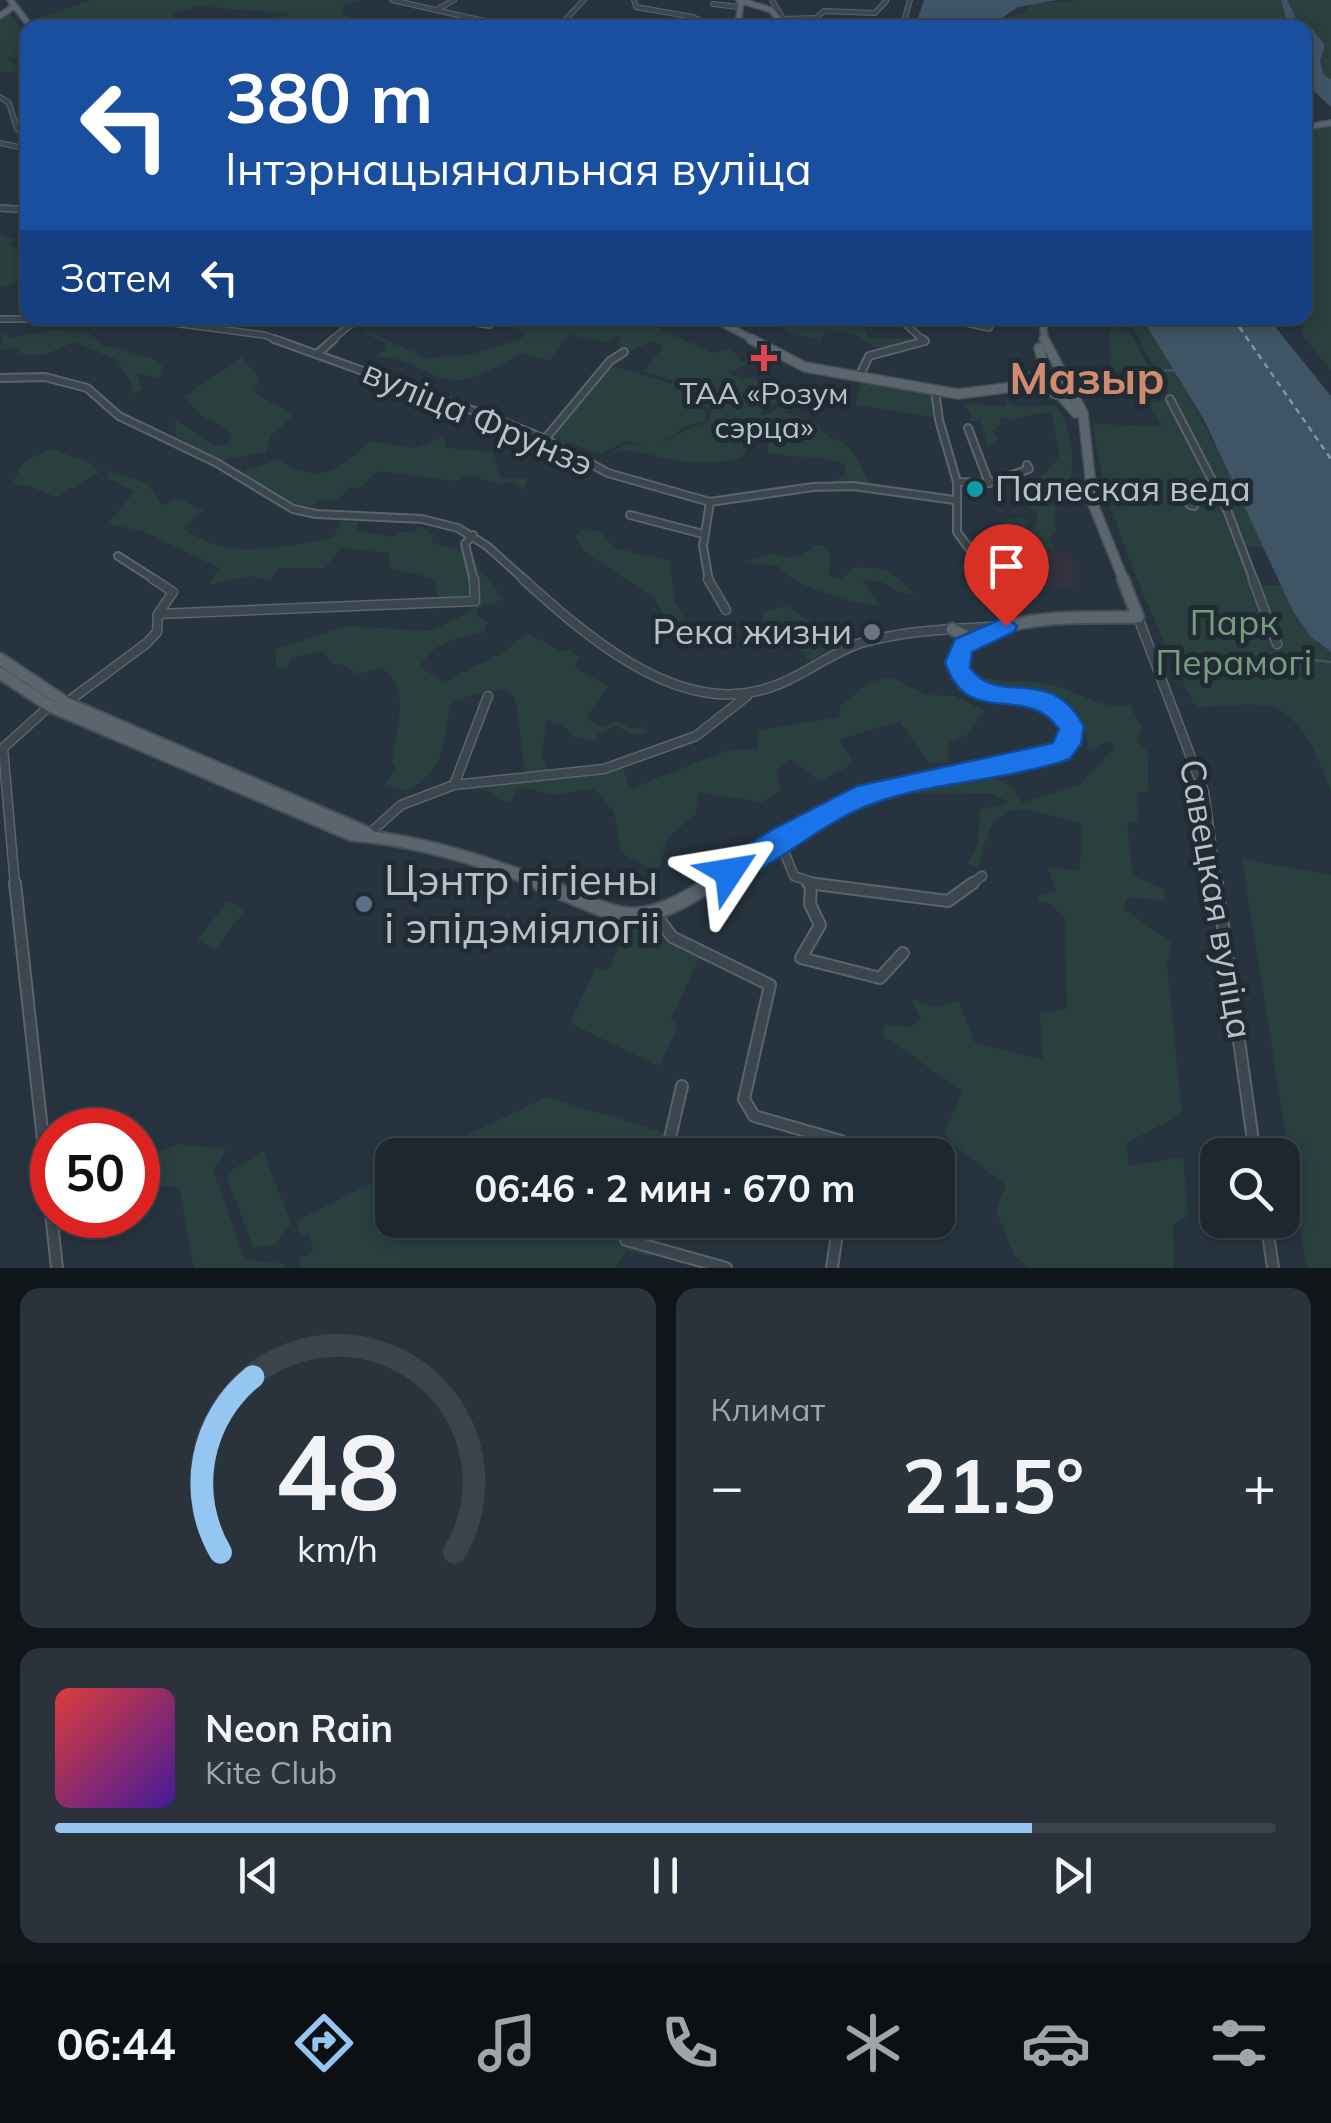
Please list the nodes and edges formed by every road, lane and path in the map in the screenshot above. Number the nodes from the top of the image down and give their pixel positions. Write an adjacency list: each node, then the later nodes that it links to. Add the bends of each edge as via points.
1 (392, 0): 10 (street)
2 (454, 0): 10 (street)
3 (584, 0): 14 (street)
4 (634, 0): 15 (street, via 636,7)
5 (886, 1): 12 (street, via 876,13 827,10)
6 (773, 2): 8 (street); 11 (street)
7 (739, 4): 8 (main road); 9 (street)
8 (762, 6): 11 (main road)
9 (721, 9)
10 (436, 10): 13 (street)
11 (782, 18): 12 (street)
12 (816, 18)
13 (480, 20)
14 (566, 20)
15 (699, 20)
16 (0, 98): 17 (street)
17 (20, 130)
18 (197, 325): 26 (street, вуліца Фрунзэ, via 242,330)
19 (350, 325): 26 (street)
20 (725, 325): 27 (main road, via 806,367)
21 (907, 325): 27 (street, via 924,341 870,356)
22 (1041, 325): 24 (main road, Савецкая вуліца)
23 (1043, 325): 29 (main road, Савецкая вуліца, via 1045,345)
24 (1039, 348): 29 (main road, Савецкая вуліца); 30 (main road, via 1044,373)
25 (624, 352): 36 (street)
26 (318, 353): 36 (street, вуліца Фрунзэ)
27 (859, 377): 31 (main road)
28 (0, 378): 44 (street, via 45,376 87,388 98,403 145,432 296,510 392,513)
29 (1063, 381): 30 (main road); 32 (main road); 34 (main road, Савецкая вуліца)
30 (1004, 384): 31 (main road)
31 (935, 390): 32 (main road); 38 (street)
32 (988, 391): 34 (main road, via 1048,390)
33 (1170, 399): 53 (street, via 1222,497)
34 (1078, 417): 48 (main road, Савецкая вуліца, via 1093,504)
35 (968, 428): 39 (street)
36 (545, 438): 41 (street, вуліца Фрунзэ, via 608,473)
37 (1027, 464): 39 (street)
38 (957, 482): 39 (street); 40 (street)
39 (989, 483)
40 (956, 500): 41 (street, вуліца Фрунзэ, via 853,486); 49 (street, via 957,532 997,587)
41 (710, 502): 43 (street)
42 (630, 515): 43 (street)
43 (703, 534): 46 (street, via 705,578)
44 (472, 535): 47 (street, via 465,544 475,601); 57 (street, via 556,608 650,671 700,692)
45 (118, 556): 47 (street, via 172,592)
46 (726, 610)
47 (158, 614): 58 (street, via 157,632 147,643)
48 (1138, 617): 49 (main road); 69 (street, Савецкая вуліца, via 1204,792)
49 (1006, 626): 50 (street); 52 (main road)
50 (952, 629): 51 (street); 52 (main road)
51 (930, 632): 52 (street); 57 (street, via 856,646)
52 (971, 640): 61 (main road, via 956,662 969,684 1056,706 1072,727 1061,752 866,794)
53 (1277, 644)
54 (0, 659): 58 (main road)
55 (0, 673): 58 (main road)
56 (488, 696): 59 (street)
57 (747, 696): 59 (street, via 696,736 604,769)
58 (58, 702): 60 (main road, via 352,835); 74 (street, via 3,748)
59 (454, 785): 60 (street, via 402,806)
60 (369, 834): 64 (main road, via 497,866 628,918)
61 (780, 840): 63 (street, via 794,876); 64 (main road)
62 (982, 876): 63 (street, via 948,901)
63 (811, 884): 65 (street, via 810,904 820,924 801,958 880,978)
64 (656, 915): 68 (street, via 672,937 770,986 744,1100 748,1109)
65 (902, 953)
66 (682, 1086): 67 (street)
67 (670, 1138)
68 (831, 1138)
69 (1254, 1138)
70 (836, 1238): 76 (street)
71 (1269, 1238): 77 (street)
72 (626, 1240): 73 (street)
73 (680, 1262): 75 (street)
74 (57, 1268)
75 (726, 1268)
76 (832, 1268)
77 (1274, 1268)

